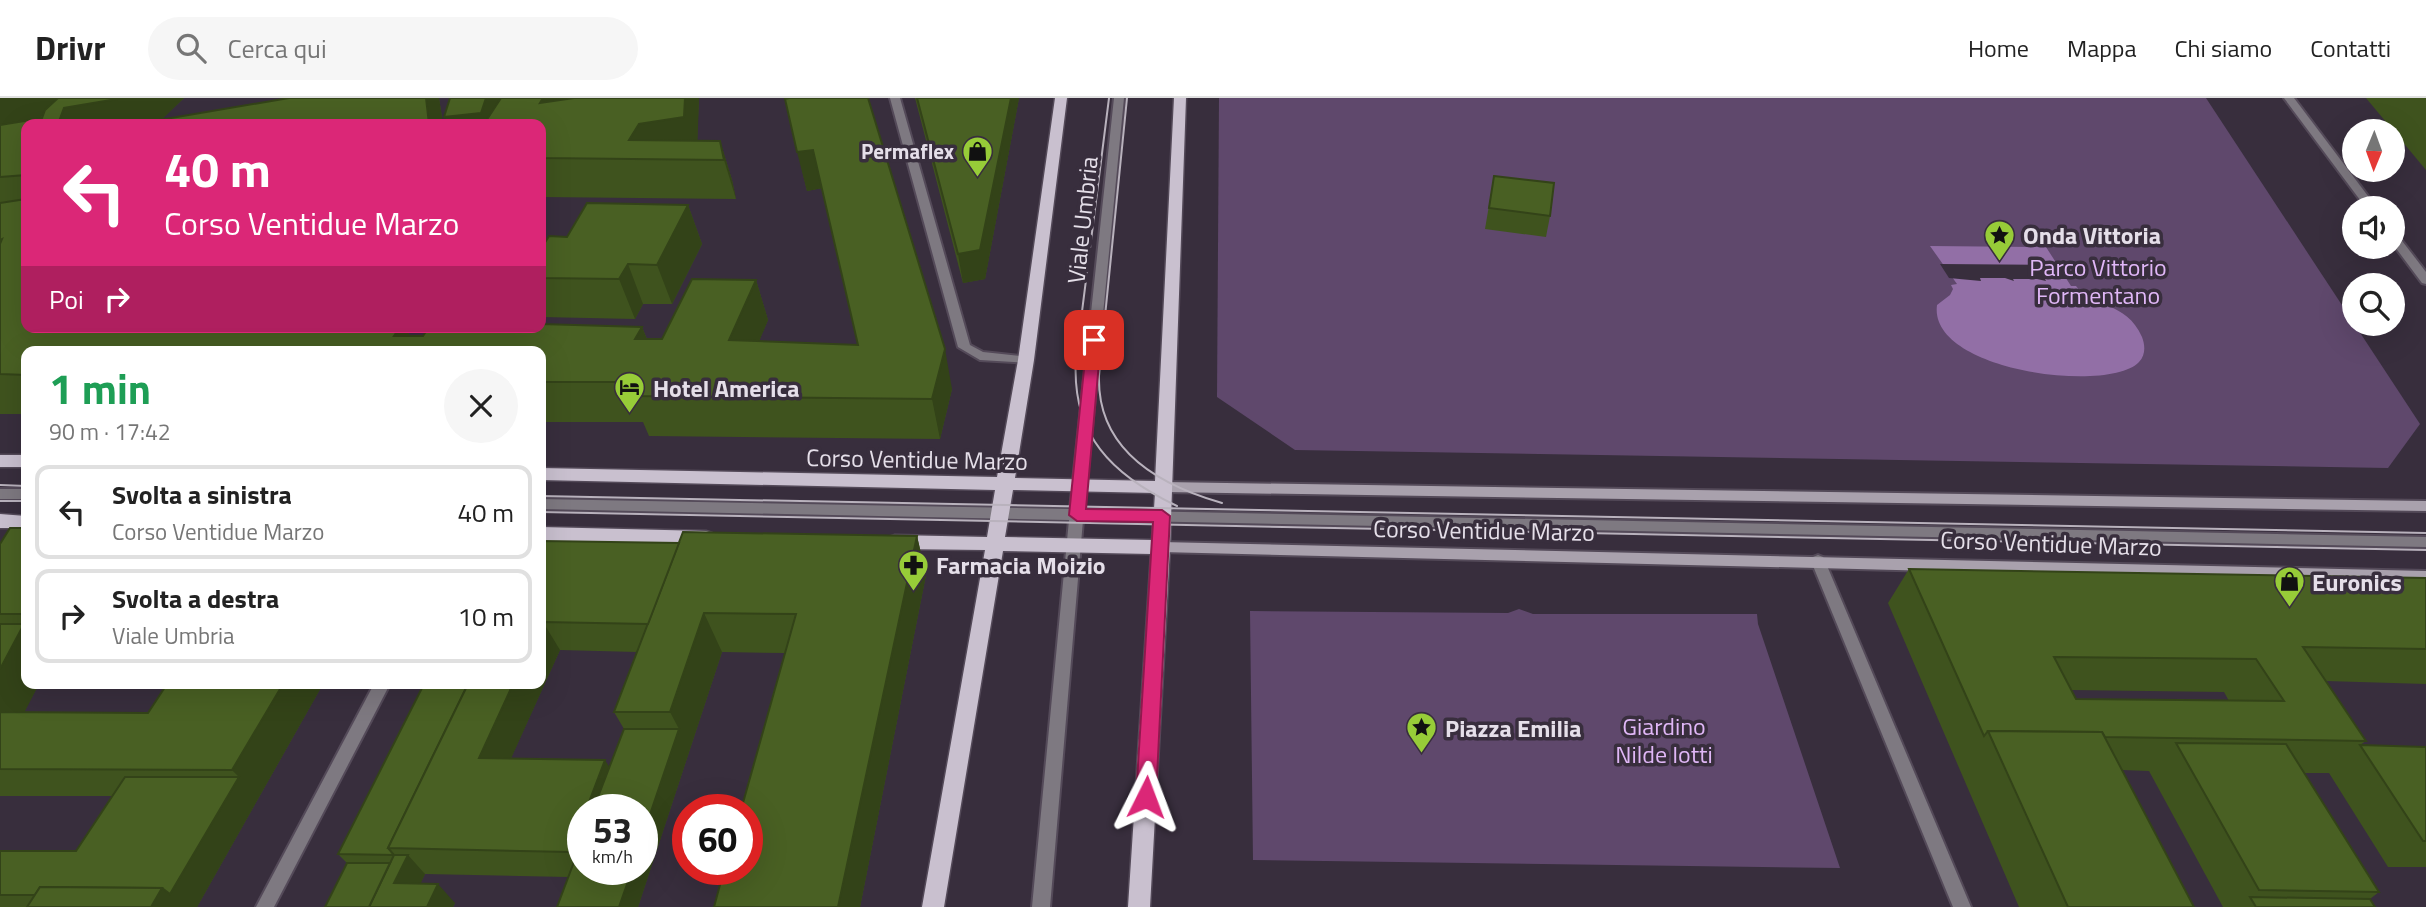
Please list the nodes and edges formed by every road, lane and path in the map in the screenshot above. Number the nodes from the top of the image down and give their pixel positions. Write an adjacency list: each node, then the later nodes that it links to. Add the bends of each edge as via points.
1 (895, 98): 9 (street, via 964,347 980,356)
2 (1061, 98): 9 (main road, Viale Umbria)
3 (1119, 98): 14 (street, Viale Umbria)
4 (1180, 98): 15 (main road)
5 (2289, 98): 6 (street)
6 (2363, 196)
7 (2405, 252): 8 (street)
8 (2426, 280)
9 (1026, 360): 13 (main road, Viale Umbria)
10 (0, 461): 11 (main road)
11 (21, 461)
12 (546, 474): 13 (main road, Corso Ventidue Marzo)
13 (1005, 486): 14 (main road, Corso Ventidue Marzo); 20 (main road, Viale Umbria)
14 (1079, 487): 15 (main road, Corso Ventidue Marzo); 21 (street, Viale Umbria)
15 (1164, 487): 19 (main road, Corso Ventidue Marzo); 22 (main road)
16 (0, 494): 17 (street)
17 (21, 494)
18 (546, 504): 20 (street, Corso Ventidue Marzo)
19 (2424, 504)
20 (1001, 513): 21 (street, Corso Ventidue Marzo); 29 (main road)
21 (1077, 515): 22 (street, Corso Ventidue Marzo); 30 (street)
22 (1162, 516): 28 (street, Corso Ventidue Marzo); 31 (main road)
23 (0, 521): 24 (main road)
24 (21, 522)
25 (546, 534): 26 (main road)
26 (721, 538)
27 (873, 541): 29 (main road, Corso Ventidue Marzo)
28 (2426, 542)
29 (995, 544): 30 (main road, Corso Ventidue Marzo); 36 (main road)
30 (1074, 545): 31 (main road, Corso Ventidue Marzo); 37 (street)
31 (1161, 547): 32 (main road, Corso Ventidue Marzo); 38 (main road)
32 (1818, 561): 33 (main road, Corso Ventidue Marzo); 39 (street)
33 (2426, 577)
34 (379, 689): 35 (street)
35 (265, 907)
36 (933, 907)
37 (1041, 907)
38 (1140, 907)
39 (1962, 907)

